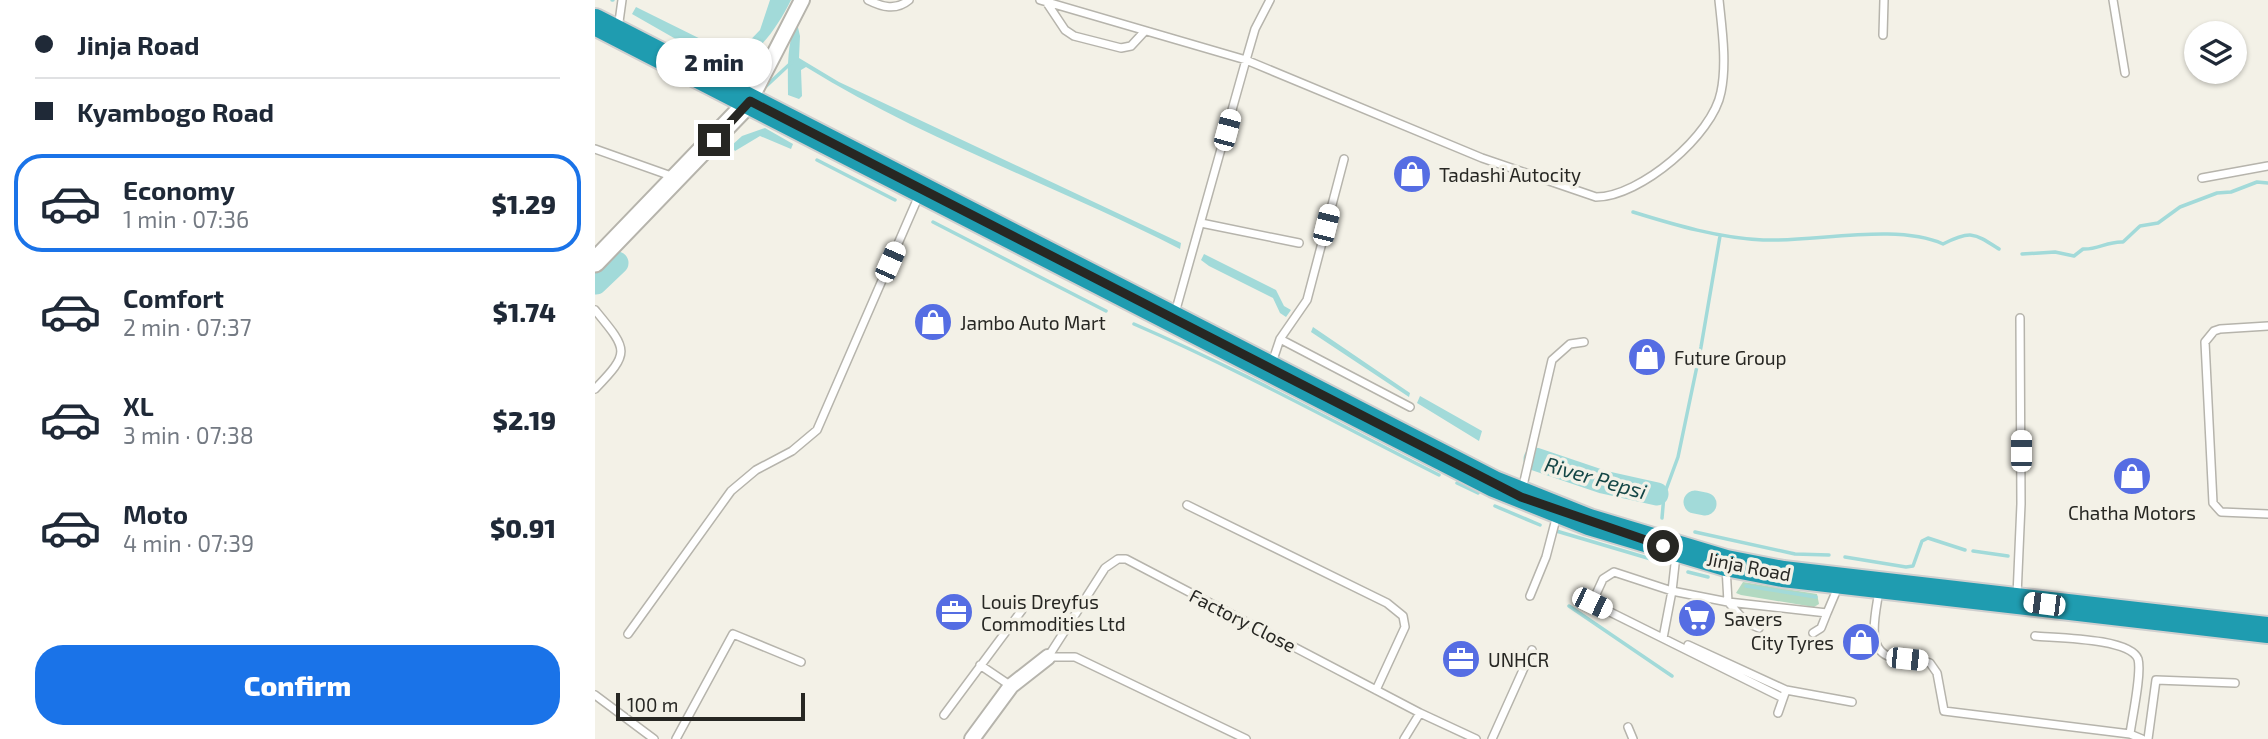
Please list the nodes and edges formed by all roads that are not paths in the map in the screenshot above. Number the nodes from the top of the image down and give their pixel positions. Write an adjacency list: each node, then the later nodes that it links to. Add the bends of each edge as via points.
1 (622, 0): 10 (lane)
2 (868, 0): 3 (lane, via 882,7)
3 (909, 0)
4 (1270, 0): 13 (lane)
5 (1720, 0): 13 (lane, via 1721,92 1711,117 1650,179 1613,197 1596,197 1482,158)
6 (1884, 0): 12 (lane)
7 (2113, 0): 14 (lane)
8 (1043, 1): 11 (lane); 11 (lane, via 1074,36 1121,48 1131,46)
9 (800, 4): 15 (street)
10 (606, 27): 15 (highway, Jinja Road)
11 (1144, 33): 13 (lane)
12 (1883, 35)
13 (1246, 60): 22 (lane)
14 (2126, 73)
15 (750, 101): 20 (street); 21 (highway, Jinja Road)
16 (595, 149): 20 (lane)
17 (1344, 159): 29 (lane, via 1307,300)
18 (2268, 166): 19 (lane)
19 (2202, 178)
20 (677, 179): 24 (street)
21 (922, 190): 26 (highway, Jinja Road); 51 (lane, via 817,430 731,491)
22 (1201, 223): 23 (lane); 26 (lane)
23 (1299, 243)
24 (595, 262)
25 (595, 310): 32 (lane, via 622,354)
26 (1174, 317): 31 (highway, Jinja Road)
27 (2020, 318): 44 (lane)
28 (2268, 326): 37 (lane, via 2220,329 2205,342 2213,503 2221,512)
29 (1280, 339): 31 (lane); 33 (lane)
30 (1584, 342): 34 (lane, via 1570,344 1552,360)
31 (1270, 370): 34 (highway, Jinja Road)
32 (595, 389)
33 (1410, 407)
34 (1521, 497): 36 (highway, Jinja Road)
35 (1187, 505): 60 (lane, via 1387,603 1403,616 1405,627)
36 (1558, 511): 38 (highway, Jinja Road); 43 (lane)
37 (2268, 514)
38 (1677, 550): 39 (highway, Jinja Road); 42 (lane)
39 (1726, 563): 40 (highway, Jinja Road); 45 (lane)
40 (1841, 580): 41 (highway, Jinja Road); 47 (lane)
41 (1880, 585): 44 (highway, Jinja Road); 68 (lane, via 1874,633 1878,648 1889,657 1930,663 1937,673 1944,711)
42 (1672, 591): 45 (lane); 53 (lane); 53 (lane, via 1614,572 1603,579 1592,603)
43 (1530, 596)
44 (2017, 600): 49 (highway, Jinja Road)
45 (1728, 602): 47 (lane); 48 (lane, via 1747,623)
46 (1022, 610): 57 (lane)
47 (1827, 613): 50 (lane, via 1821,628)
48 (1759, 628)
49 (2268, 630)
50 (1813, 633)
51 (628, 634)
52 (2035, 635): 68 (lane, via 2132,649 2139,660)
53 (1663, 636): 61 (lane)
54 (1532, 650): 75 (lane)
55 (1048, 657): 59 (street); 60 (lane, Factory Close, via 1105,568 1126,559); 72 (lane, via 1075,657)
56 (801, 662): 70 (lane, via 733,634)
57 (980, 666): 59 (lane); 66 (lane)
58 (2235, 682): 78 (lane, via 2156,680)
59 (1011, 686): 71 (street)
60 (1376, 690): 64 (lane, Factory Close)
61 (1784, 694): 63 (lane); 65 (lane)
62 (595, 695): 69 (lane)
63 (1852, 702)
64 (1420, 713): 73 (lane); 74 (lane, Factory Close)
65 (1778, 713)
66 (944, 715)
67 (1628, 727): 76 (lane)
68 (2130, 734): 77 (lane)
69 (654, 739)
70 (676, 739)
71 (972, 739)
72 (1246, 739)
73 (1404, 739)
74 (1476, 739)
75 (1492, 739)
76 (1633, 739)
77 (2142, 739)
78 (2148, 739)

